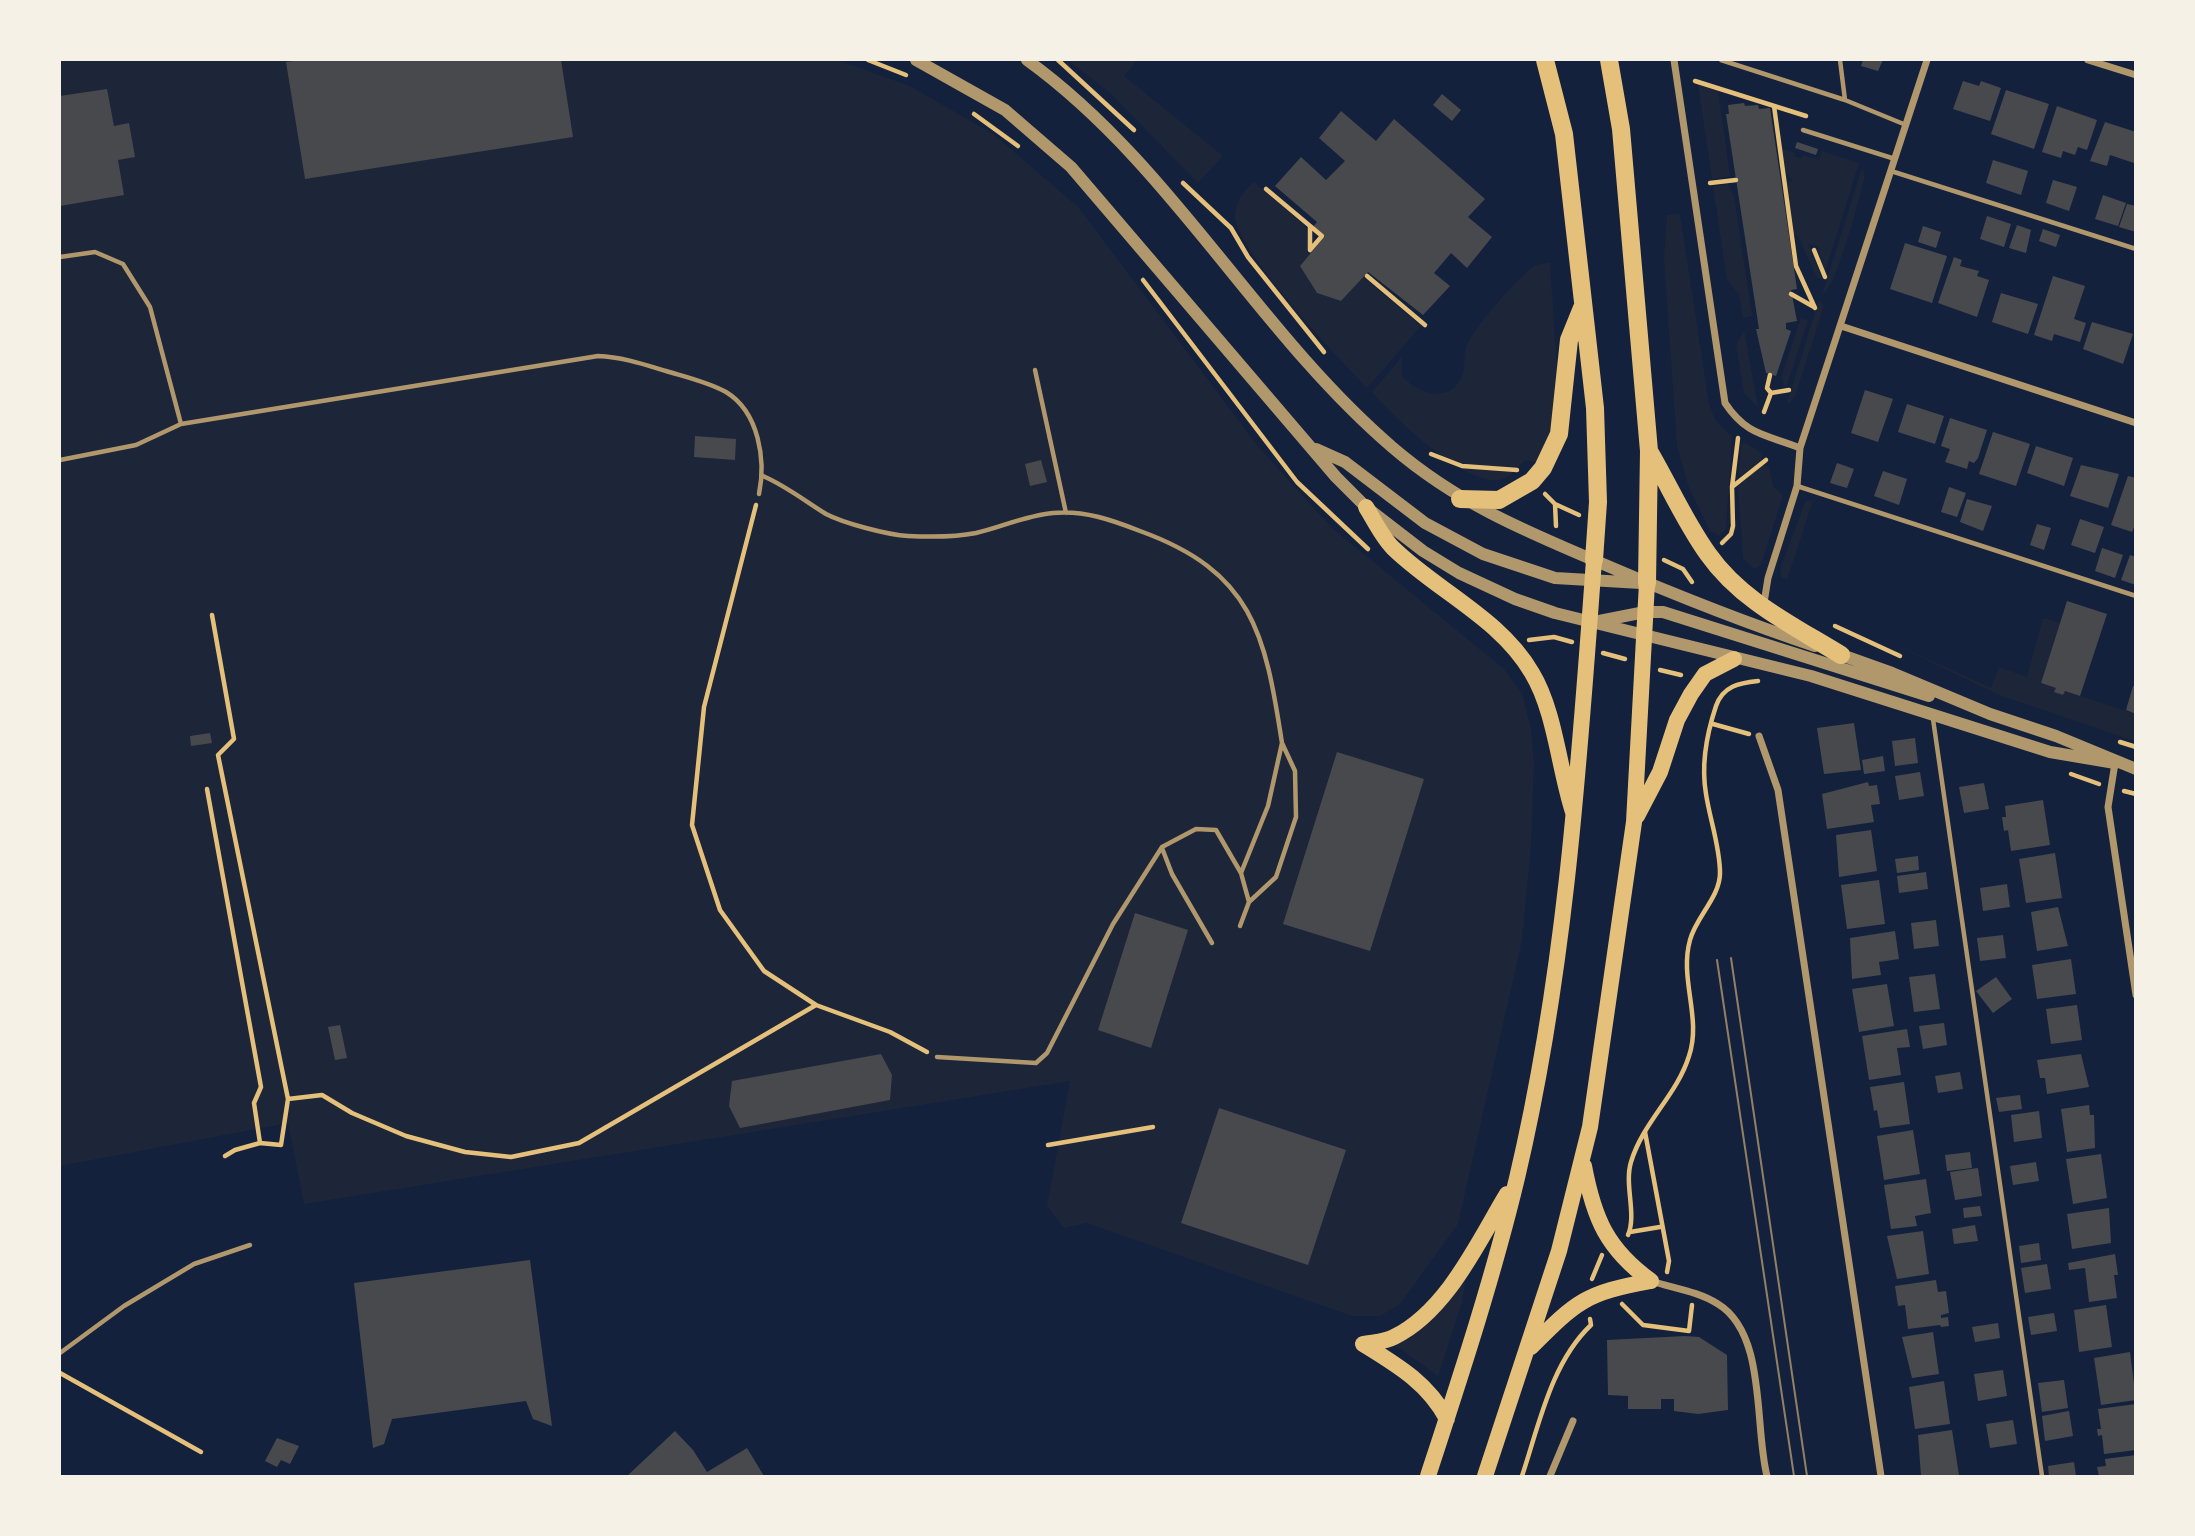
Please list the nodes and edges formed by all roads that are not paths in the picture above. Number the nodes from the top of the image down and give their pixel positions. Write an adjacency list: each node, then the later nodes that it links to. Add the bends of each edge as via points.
1 (916, 60): 23 (street, via 1005,110 1071,167)
2 (1027, 60): 30 (street, via 1119,137 1349,407)
3 (1545, 60): 18 (highway, via 1564,134)
4 (1609, 60): 25 (highway, via 1621,129)
5 (1674, 60): 24 (street, via 1725,403 1747,429)
6 (1721, 60): 11 (lane)
7 (1840, 60): 11 (lane)
8 (1927, 60): 12 (street)
9 (2088, 60): 10 (street)
10 (2136, 75)
11 (1845, 100): 12 (lane)
12 (1906, 125): 14 (street)
13 (1803, 131): 14 (lane)
14 (1895, 159): 15 (street)
15 (1891, 171): 16 (lane); 19 (street)
16 (2136, 250)
17 (60, 257): 22 (lane, via 95,252 123,264 150,307)
18 (1582, 309): 30 (highway, via 1569,340 1559,434 1543,468 1532,481 1499,500); 33 (highway, via 1595,408)
19 (1841, 326): 21 (street); 24 (street)
20 (1035, 370): 32 (lane)
21 (2136, 423)
22 (181, 424): 26 (lane, via 135,445); 27 (lane, via 598,356 620,357 728,393 742,405 754,426)
23 (1313, 448): 31 (street); 34 (street, via 1345,462 1383,494 1461,544 1506,564 1555,578)
24 (1800, 448): 28 (street)
25 (1649, 451): 35 (highway); 37 (highway, via 1707,554)
26 (60, 460)
27 (763, 475): 29 (lane); 32 (lane, via 829,516 906,536 972,534)
28 (1797, 486): 36 (lane); 37 (street)
29 (759, 494)
30 (1460, 499): 33 (street, via 1513,527)
31 (1366, 507): 39 (street, via 1459,573 1515,599); 49 (highway, via 1391,546 1496,629 1533,673 1545,700)
32 (1066, 513): 46 (lane, via 1100,516 1175,544 1210,566 1232,587 1251,614 1268,659)
33 (1594, 560): 34 (highway); 35 (street)
34 (1593, 581): 35 (street); 39 (highway)
35 (1647, 583): 38 (highway); 41 (street)
36 (2136, 596)
37 (1763, 608): 41 (highway)
38 (1645, 612): 39 (street); 40 (highway); 43 (street, via 1663,612)
39 (1590, 622): 40 (street); 49 (highway)
40 (1643, 635): 42 (street); 50 (highway)
41 (1841, 655): 43 (street)
42 (1734, 660): 44 (street, via 1811,676); 50 (highway, via 1705,674 1691,694)
43 (1990, 714): 47 (street, via 2056,736)
44 (1933, 715): 47 (street, via 2050,752); 71 (lane)
45 (1759, 736): 70 (street, via 1778,790)
46 (1282, 743): 52 (lane, via 1268,806); 53 (lane, via 1295,771 1296,817 1276,877)
47 (2115, 763): 48 (street); 56 (street, via 2108,807)
48 (2136, 769)
49 (1575, 821): 59 (highway, via 1545,1035)
50 (1634, 822): 58 (highway)
51 (1162, 847): 52 (lane, via 1196,829 1216,830); 55 (lane, via 1172,874); 57 (lane, via 1113,924 1047,1053 1036,1063)
52 (1241, 873): 53 (lane)
53 (1249, 902): 54 (lane)
54 (1240, 926)
55 (1212, 943)
56 (2136, 995)
57 (937, 1057)
58 (1583, 1160): 61 (highway, via 1588,1189 1613,1248); 62 (highway)
59 (1517, 1177): 64 (highway); 64 (highway, via 1441,1297 1391,1339 1363,1344 1409,1373 1437,1400)
60 (250, 1245): 63 (lane, via 194,1264 124,1306)
61 (1651, 1281): 62 (highway, via 1591,1296 1572,1306); 69 (street, via 1717,1303 1740,1325 1749,1349)
62 (1527, 1352): 67 (highway)
63 (60, 1353)
64 (1447, 1419): 66 (highway)
65 (1573, 1421): 68 (street)
66 (1428, 1476)
67 (1485, 1476)
68 (1550, 1476)
69 (1767, 1476)
70 (1881, 1476)
71 (2042, 1476)

